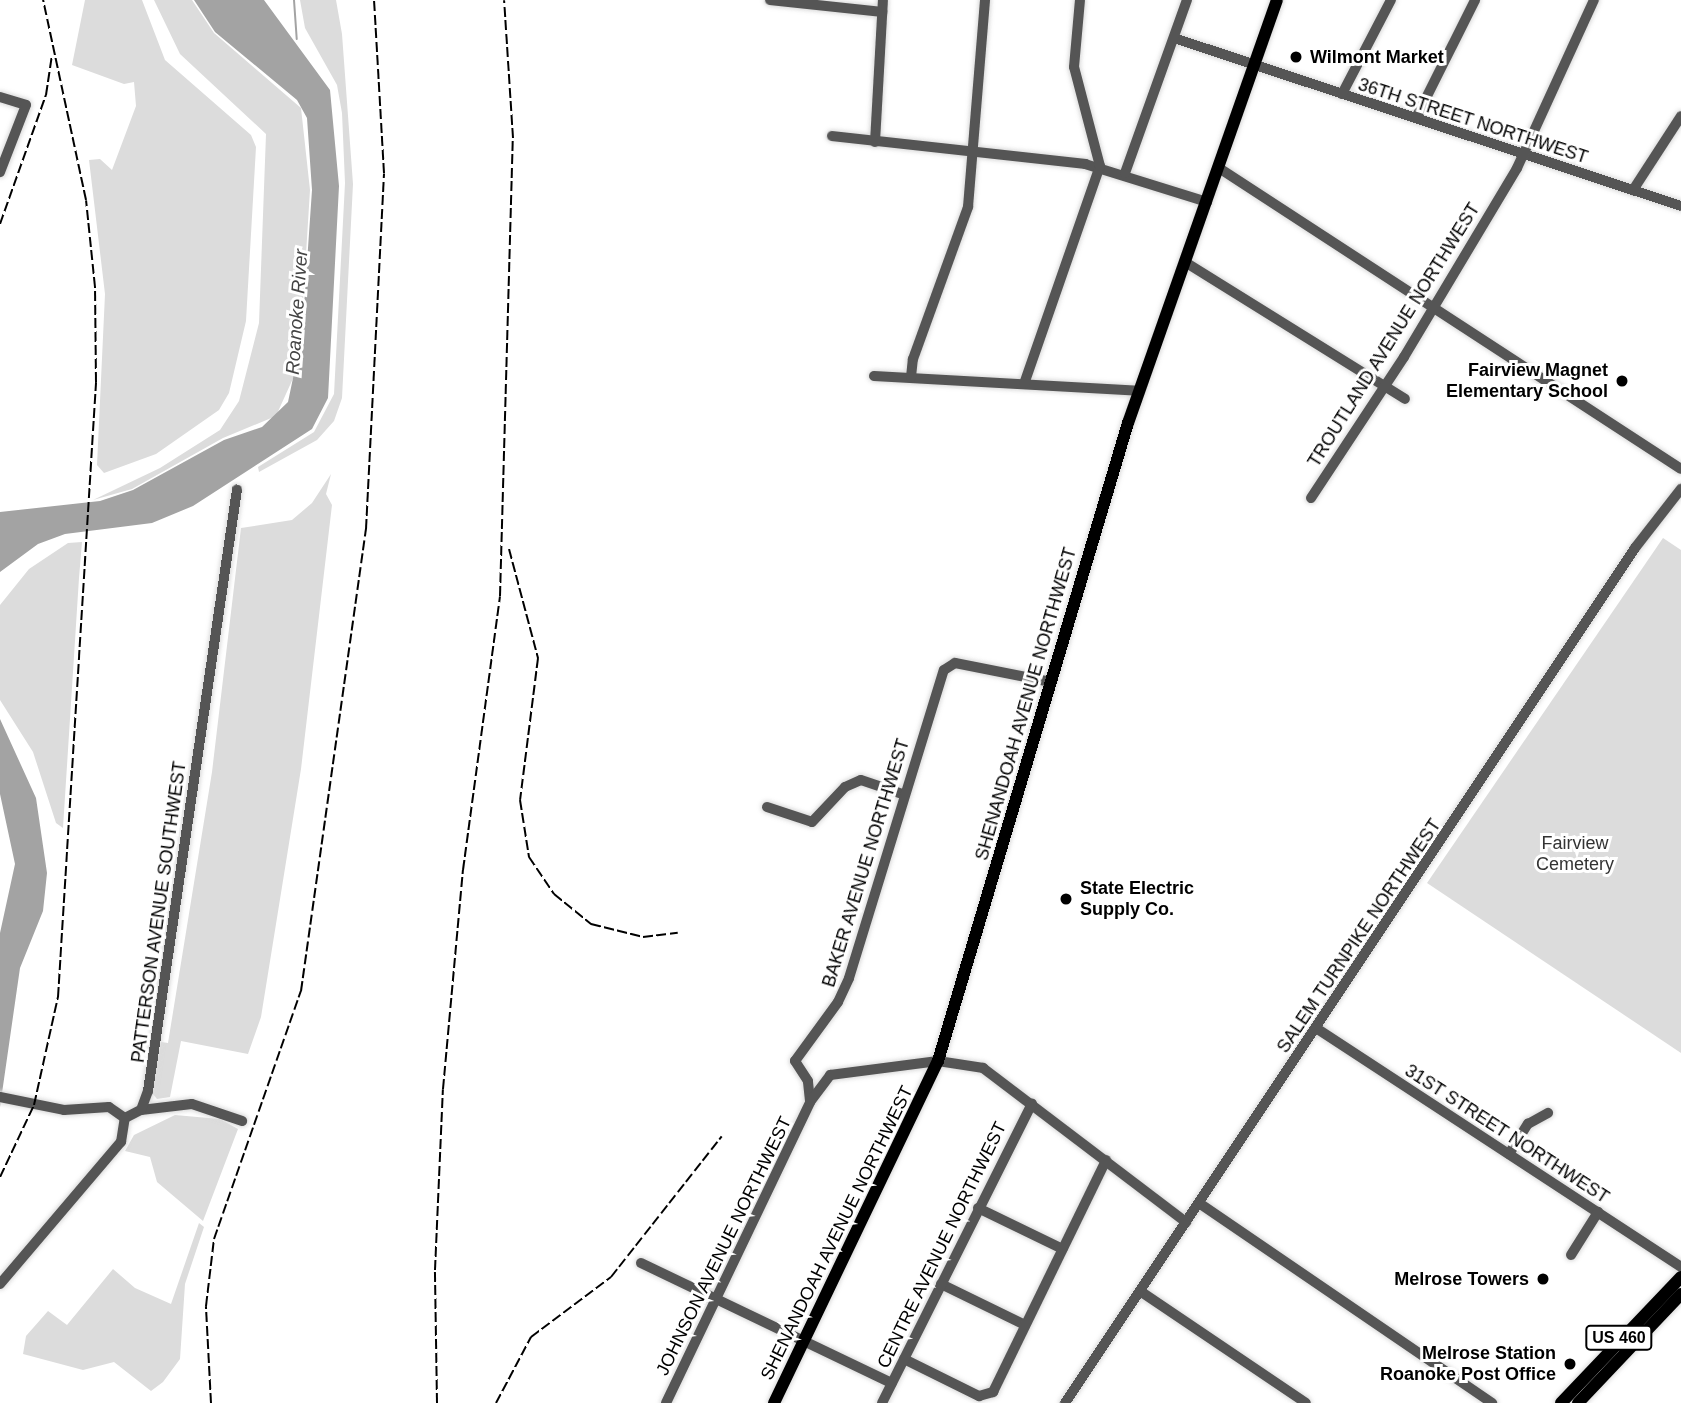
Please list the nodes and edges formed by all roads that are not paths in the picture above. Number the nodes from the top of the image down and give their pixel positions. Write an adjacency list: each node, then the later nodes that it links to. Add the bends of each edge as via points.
1 (770, 0): 10 (street)
2 (883, 0): 10 (street)
3 (985, 0): 19 (street)
4 (1080, 0): 21 (street, via 1074,67)
5 (1187, 0): 11 (street)
6 (1278, 0): 12 (main road, SHENANDOAH AVENUE NORTHWEST)
7 (1391, 0): 13 (street)
8 (1475, 0): 16 (street)
9 (1594, 0): 20 (street, TROUTLAND AVENUE NORTHWEST)
10 (882, 12): 18 (street)
11 (1174, 38): 12 (street, 36TH STREET NORTHWEST); 24 (street)
12 (1256, 65): 13 (street, 36TH STREET NORTHWEST); 22 (main road, SHENANDOAH AVENUE NORTHWEST)
13 (1342, 94): 16 (street, 36TH STREET NORTHWEST)
14 (0, 97): 23 (street, via 26,105)
15 (1681, 116): 25 (street)
16 (1416, 118): 20 (street, 36TH STREET NORTHWEST)
17 (832, 136): 18 (street)
18 (875, 142): 19 (street)
19 (976, 152): 21 (street); 31 (street, via 965,221 917,346)
20 (1524, 153): 25 (street, 36TH STREET NORTHWEST); 29 (street, TROUTLAND AVENUE NORTHWEST)
21 (1100, 166): 24 (street); 32 (street)
22 (1219, 168): 26 (main road, SHENANDOAH AVENUE NORTHWEST); 29 (street)
23 (0, 172)
24 (1125, 173): 26 (street)
25 (1633, 190): 27 (street, 36TH STREET NORTHWEST)
26 (1207, 201): 28 (main road, SHENANDOAH AVENUE NORTHWEST)
27 (1681, 206)
28 (1185, 262): 33 (street); 34 (main road, SHENANDOAH AVENUE NORTHWEST)
29 (1435, 307): 33 (street, TROUTLAND AVENUE NORTHWEST); 36 (street)
30 (874, 376): 31 (street)
31 (911, 377): 32 (street)
32 (1024, 384): 34 (street)
33 (1385, 385): 35 (street); 39 (street, TROUTLAND AVENUE NORTHWEST)
34 (1139, 391): 40 (main road, SHENANDOAH AVENUE NORTHWEST)
35 (1405, 398)
36 (1681, 469)
37 (1681, 489): 43 (street, SALEM TURNPIKE NORTHWEST, via 1635,548)
38 (237, 490): 50 (street, PATTERSON AVENUE SOUTHWEST, via 159,1029)
39 (1311, 498)
40 (1051, 682): 41 (street, BAKER AVENUE NORTHWEST, via 949,665); 44 (main road, SHENANDOAH AVENUE NORTHWEST)
41 (905, 796): 42 (street, via 861,780 845,787 826,813 812,822); 45 (street, BAKER AVENUE NORTHWEST, via 849,978 838,1002 795,1061)
42 (767, 807)
43 (1316, 1028): 54 (street, 31ST STREET NORTHWEST); 56 (street, SALEM TURNPIKE NORTHWEST)
44 (938, 1061): 46 (street); 49 (street, via 983,1068); 71 (main road, SHENANDOAH AVENUE NORTHWEST)
45 (804, 1073): 46 (street); 48 (street)
46 (843, 1073): 48 (street, JOHNSON AVENUE NORTHWEST, via 822,1080)
47 (0, 1097): 52 (street, via 64,1110 109,1107)
48 (810, 1102): 68 (street, JOHNSON AVENUE NORTHWEST)
49 (1032, 1104): 55 (street); 57 (street, CENTRE AVENUE NORTHWEST)
50 (141, 1110): 52 (street); 53 (street, via 192,1104)
51 (1548, 1113): 54 (street, via 1528,1124)
52 (125, 1118): 65 (street, via 121,1142)
53 (242, 1121)
54 (1509, 1154): 58 (street, 31ST STREET NORTHWEST)
55 (1106, 1160): 59 (street); 60 (street)
56 (1199, 1203): 59 (street, SALEM TURNPIKE NORTHWEST); 79 (street)
57 (978, 1208): 60 (street); 66 (street, CENTRE AVENUE NORTHWEST)
58 (1598, 1212): 61 (street); 63 (street, 31ST STREET NORTHWEST)
59 (1186, 1222): 67 (street, SALEM TURNPIKE NORTHWEST)
60 (1063, 1249): 70 (street)
61 (1571, 1255)
62 (641, 1263): 68 (street)
63 (1681, 1267)
64 (1681, 1277): 80 (main road, US 460)
65 (0, 1284)
66 (941, 1284): 70 (street); 72 (street, CENTRE AVENUE NORTHWEST)
67 (1140, 1291): 77 (street, SALEM TURNPIKE NORTHWEST); 78 (street)
68 (716, 1298): 71 (street); 74 (street, JOHNSON AVENUE NORTHWEST)
69 (1679, 1302): 81 (main road, US 460)
70 (1025, 1325): 72 (street, via 993,1392 982,1396)
71 (805, 1340): 73 (street); 75 (main road, SHENANDOAH AVENUE NORTHWEST)
72 (904, 1359): 73 (street, CENTRE AVENUE NORTHWEST)
73 (892, 1383): 76 (street, CENTRE AVENUE NORTHWEST)
74 (666, 1403)
75 (774, 1403)
76 (882, 1403)
77 (1065, 1403)
78 (1306, 1403)
79 (1492, 1403)
80 (1561, 1403)
81 (1578, 1403)

